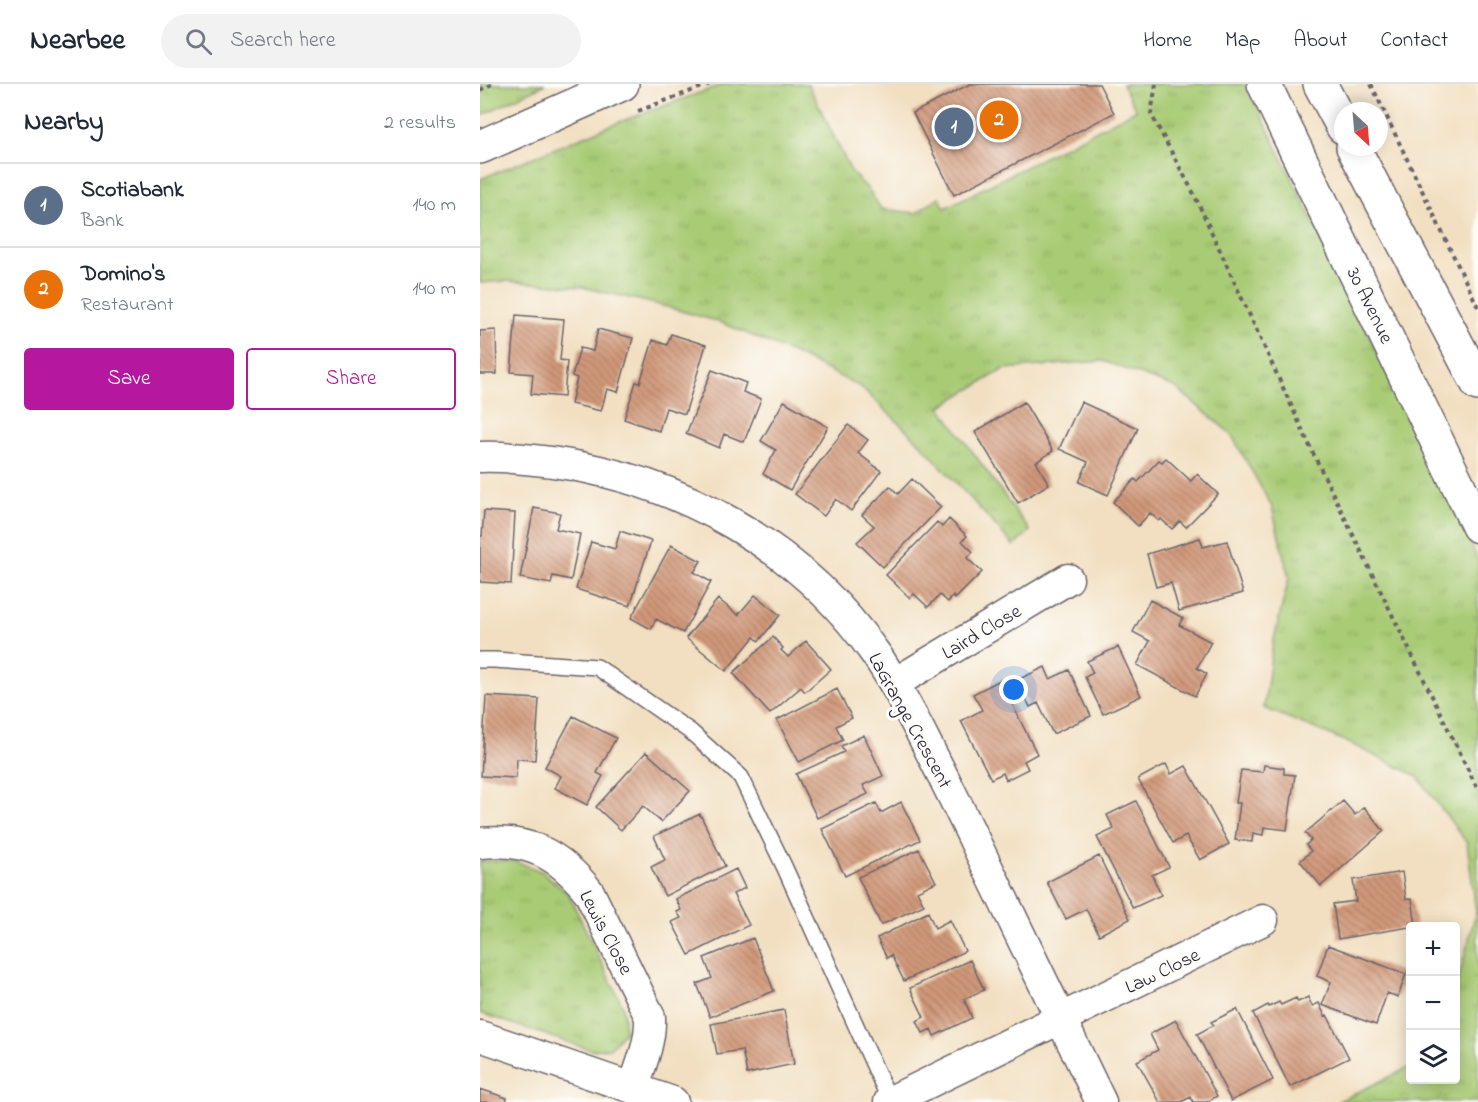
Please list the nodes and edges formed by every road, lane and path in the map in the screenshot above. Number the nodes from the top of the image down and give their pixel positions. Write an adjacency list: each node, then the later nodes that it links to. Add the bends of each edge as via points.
1 (492, 84): 7 (path)
2 (621, 84): 9 (main road)
3 (1156, 84): 20 (path, via 1151,114 1194,194 1313,453)
4 (1264, 84): 16 (main road, 30 Avenue)
5 (1320, 84): 8 (main road)
6 (1371, 84): 11 (path)
7 (480, 90)
8 (1334, 110)
9 (480, 147)
10 (1358, 156): 12 (main road)
11 (1478, 307)
12 (1454, 336): 13 (main road); 14 (main road)
13 (1478, 361)
14 (1478, 384)
15 (480, 458): 19 (street, LaGrange Crescent, via 582,466 669,492 710,510 747,531 825,592)
16 (1478, 526)
17 (1068, 579): 19 (street, Laird Close)
18 (480, 660): 27 (lane, via 597,667 691,732 741,777)
19 (895, 682): 23 (street, LaGrange Crescent)
20 (1478, 790)
21 (480, 843): 25 (street, Lewis Close, via 539,849 558,860 589,892 650,1017 649,1041)
22 (1263, 921): 23 (street, Law Close)
23 (1061, 1019): 27 (street); 28 (street, LaGrange Crescent)
24 (480, 1036): 25 (street)
25 (633, 1088): 26 (street)
26 (673, 1102)
27 (890, 1102)
28 (1101, 1102)

